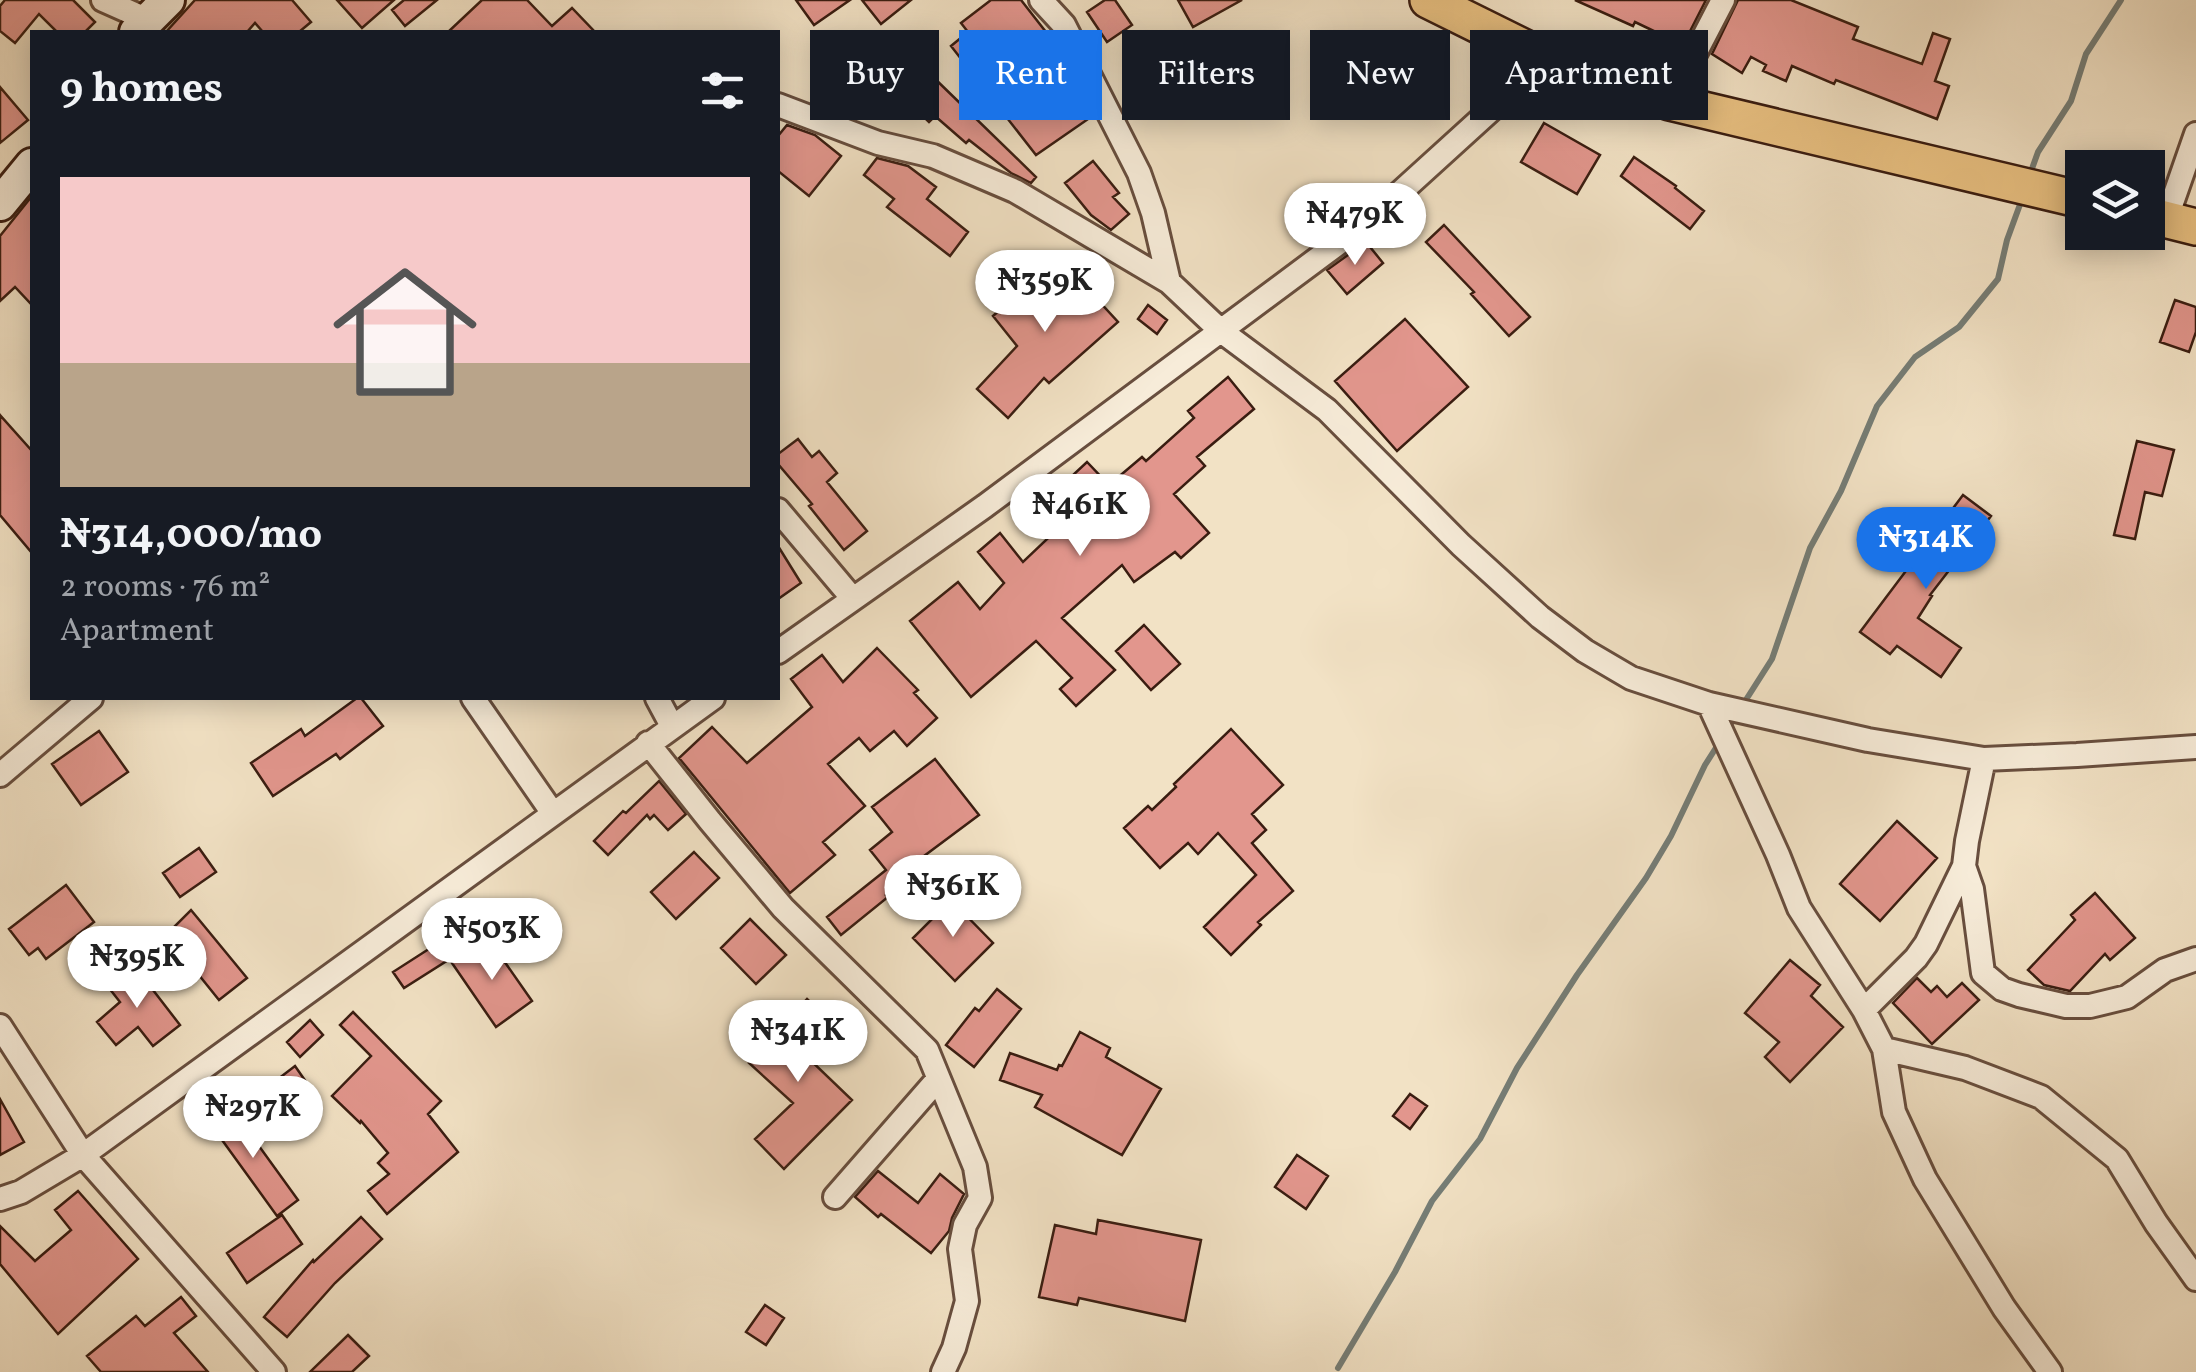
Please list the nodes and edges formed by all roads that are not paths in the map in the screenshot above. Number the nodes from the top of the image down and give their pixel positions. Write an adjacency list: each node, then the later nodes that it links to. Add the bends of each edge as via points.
1 (103, 0): 5 (street)
2 (1041, 0): 16 (street, via 1064,25 1139,173)
3 (1428, 0): 6 (main road)
4 (1723, 0): 7 (street)
5 (151, 18)
6 (1489, 30)
7 (1707, 30)
8 (780, 106): 16 (street, via 1014,191)
9 (1708, 111): 13 (main road)
10 (1480, 120): 17 (street, via 1371,219)
11 (2196, 134): 15 (street)
12 (30, 167): 14 (main road)
13 (2065, 196)
14 (0, 204)
15 (2170, 220)
16 (1169, 282): 17 (street)
17 (1221, 331): 19 (street); 25 (street, via 1327,410 1540,618 1631,678)
18 (780, 512): 19 (street)
19 (853, 599): 20 (street)
20 (780, 651)
21 (90, 700): 30 (street)
22 (474, 700): 31 (street)
23 (658, 700): 26 (street)
24 (709, 700): 26 (street)
25 (1709, 704): 29 (street); 34 (street, via 1798,908)
26 (672, 726): 27 (street)
27 (648, 743): 31 (street); 37 (street, via 783,908 927,1050)
28 (2196, 747): 29 (street)
29 (1984, 758): 32 (street)
30 (0, 775)
31 (552, 812): 38 (street)
32 (1964, 866): 33 (street, via 1983,973 2002,989 2090,1006 2127,997 2165,970); 34 (street, via 1926,944)
33 (2196, 959)
34 (1864, 1010): 36 (street)
35 (0, 1026): 38 (street)
36 (1884, 1049): 41 (street, via 1965,1068 2041,1097 2118,1159); 44 (street, via 1894,1112 1925,1179)
37 (938, 1078): 39 (street); 43 (street, via 980,1198 960,1248 967,1301)
38 (84, 1155): 40 (street); 42 (street)
39 (835, 1197)
40 (0, 1200)
41 (2196, 1279)
42 (274, 1372)
43 (943, 1372)
44 (2050, 1372)

